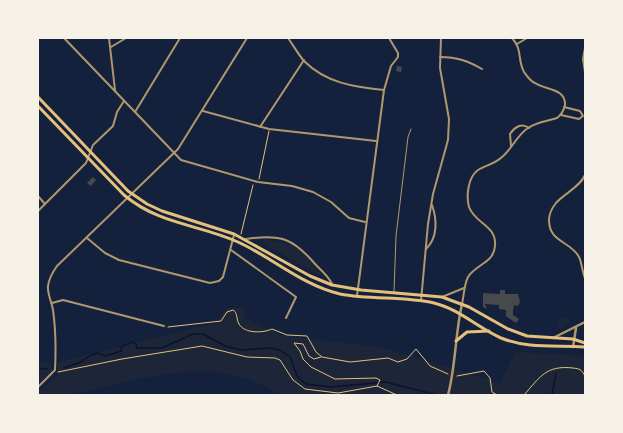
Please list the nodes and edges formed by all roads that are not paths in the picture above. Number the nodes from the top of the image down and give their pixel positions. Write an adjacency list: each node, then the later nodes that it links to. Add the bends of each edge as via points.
1 (64, 38): 19 (street)
2 (110, 38): 12 (street)
3 (126, 38): 12 (street)
4 (180, 38): 25 (street)
5 (247, 38): 24 (street)
6 (288, 38): 15 (street)
7 (389, 38): 18 (street, via 398,57 391,66)
8 (442, 38): 14 (street)
9 (512, 38): 11 (street)
10 (527, 38): 11 (street)
11 (518, 44): 23 (street, via 521,65 529,78 538,85 559,92 564,98)
12 (111, 47): 19 (street)
13 (585, 48): 17 (street)
14 (440, 56): 16 (street, via 455,57); 41 (street, via 449,119 448,140)
15 (304, 60): 18 (street, via 319,73 339,83); 27 (street)
16 (482, 69)
17 (585, 72)
18 (384, 90): 30 (street)
19 (115, 91): 21 (street)
20 (38, 97): 32 (main road)
21 (124, 101): 25 (street); 32 (street, via 113,126 92,145)
22 (38, 106): 34 (main road)
23 (564, 107): 26 (street); 26 (street, via 580,111 582,116 579,119)
24 (203, 111): 27 (street); 33 (street)
25 (135, 112): 33 (street)
26 (561, 115): 28 (street)
27 (260, 127): 30 (street)
28 (529, 128): 31 (street); 31 (street, via 520,126 514,129 510,134)
29 (411, 129): 54 (lane, via 396,236)
30 (376, 141): 43 (street)
31 (511, 146): 52 (street, via 499,160 477,170 471,181 469,207 477,219 489,226 495,246 488,261 469,276)
32 (90, 152): 34 (street); 37 (main road)
33 (174, 152): 37 (street); 43 (street, via 181,160 190,163 258,182 292,186 313,192 331,202 349,218)
34 (88, 158): 39 (main road); 40 (street)
35 (585, 175): 36 (street)
36 (584, 183): 50 (street, via 556,203 551,210 549,222 558,240 579,256)
37 (132, 194): 39 (street); 44 (main road, via 162,211)
38 (38, 196): 40 (street)
39 (128, 198): 45 (street); 47 (main road, via 159,217)
40 (45, 204): 42 (street)
41 (431, 204): 49 (street); 49 (street, via 436,221 435,229 430,245)
42 (38, 211)
43 (365, 222): 53 (street)
44 (234, 234): 46 (main road); 47 (street)
45 (86, 238): 48 (street, via 105,253 120,260 210,283 223,277); 59 (street, via 50,276 48,288)
46 (246, 239): 51 (main road, via 310,276); 51 (street, via 261,237 294,243)
47 (233, 240): 48 (street); 56 (main road, via 310,284 339,294)
48 (231, 250): 62 (street, via 296,297)
49 (425, 250): 55 (street)
50 (585, 278)
51 (332, 285): 53 (main road)
52 (465, 287): 57 (street); 60 (street)
53 (357, 290): 54 (main road); 56 (street)
54 (394, 292): 55 (main road)
55 (421, 294): 57 (main road); 58 (street)
56 (357, 296): 58 (main road)
57 (442, 297): 60 (main road)
58 (421, 301): 61 (main road, via 440,304)
59 (52, 303): 64 (street, via 63,300); 73 (street, via 56,344 55,370)
60 (462, 304): 61 (street); 67 (main road, via 508,329 527,336)
61 (460, 314): 66 (main road); 69 (street)
62 (286, 318)
63 (585, 322): 65 (street)
64 (164, 326)
65 (577, 327): 67 (street); 68 (street)
66 (488, 331): 69 (main road, via 467,332); 71 (main road, via 523,344)
67 (553, 339): 68 (main road)
68 (573, 339): 70 (main road); 71 (street)
69 (456, 341): 74 (street)
70 (585, 343)
71 (573, 347): 72 (main road)
72 (585, 347)
73 (38, 387)
74 (448, 395)

